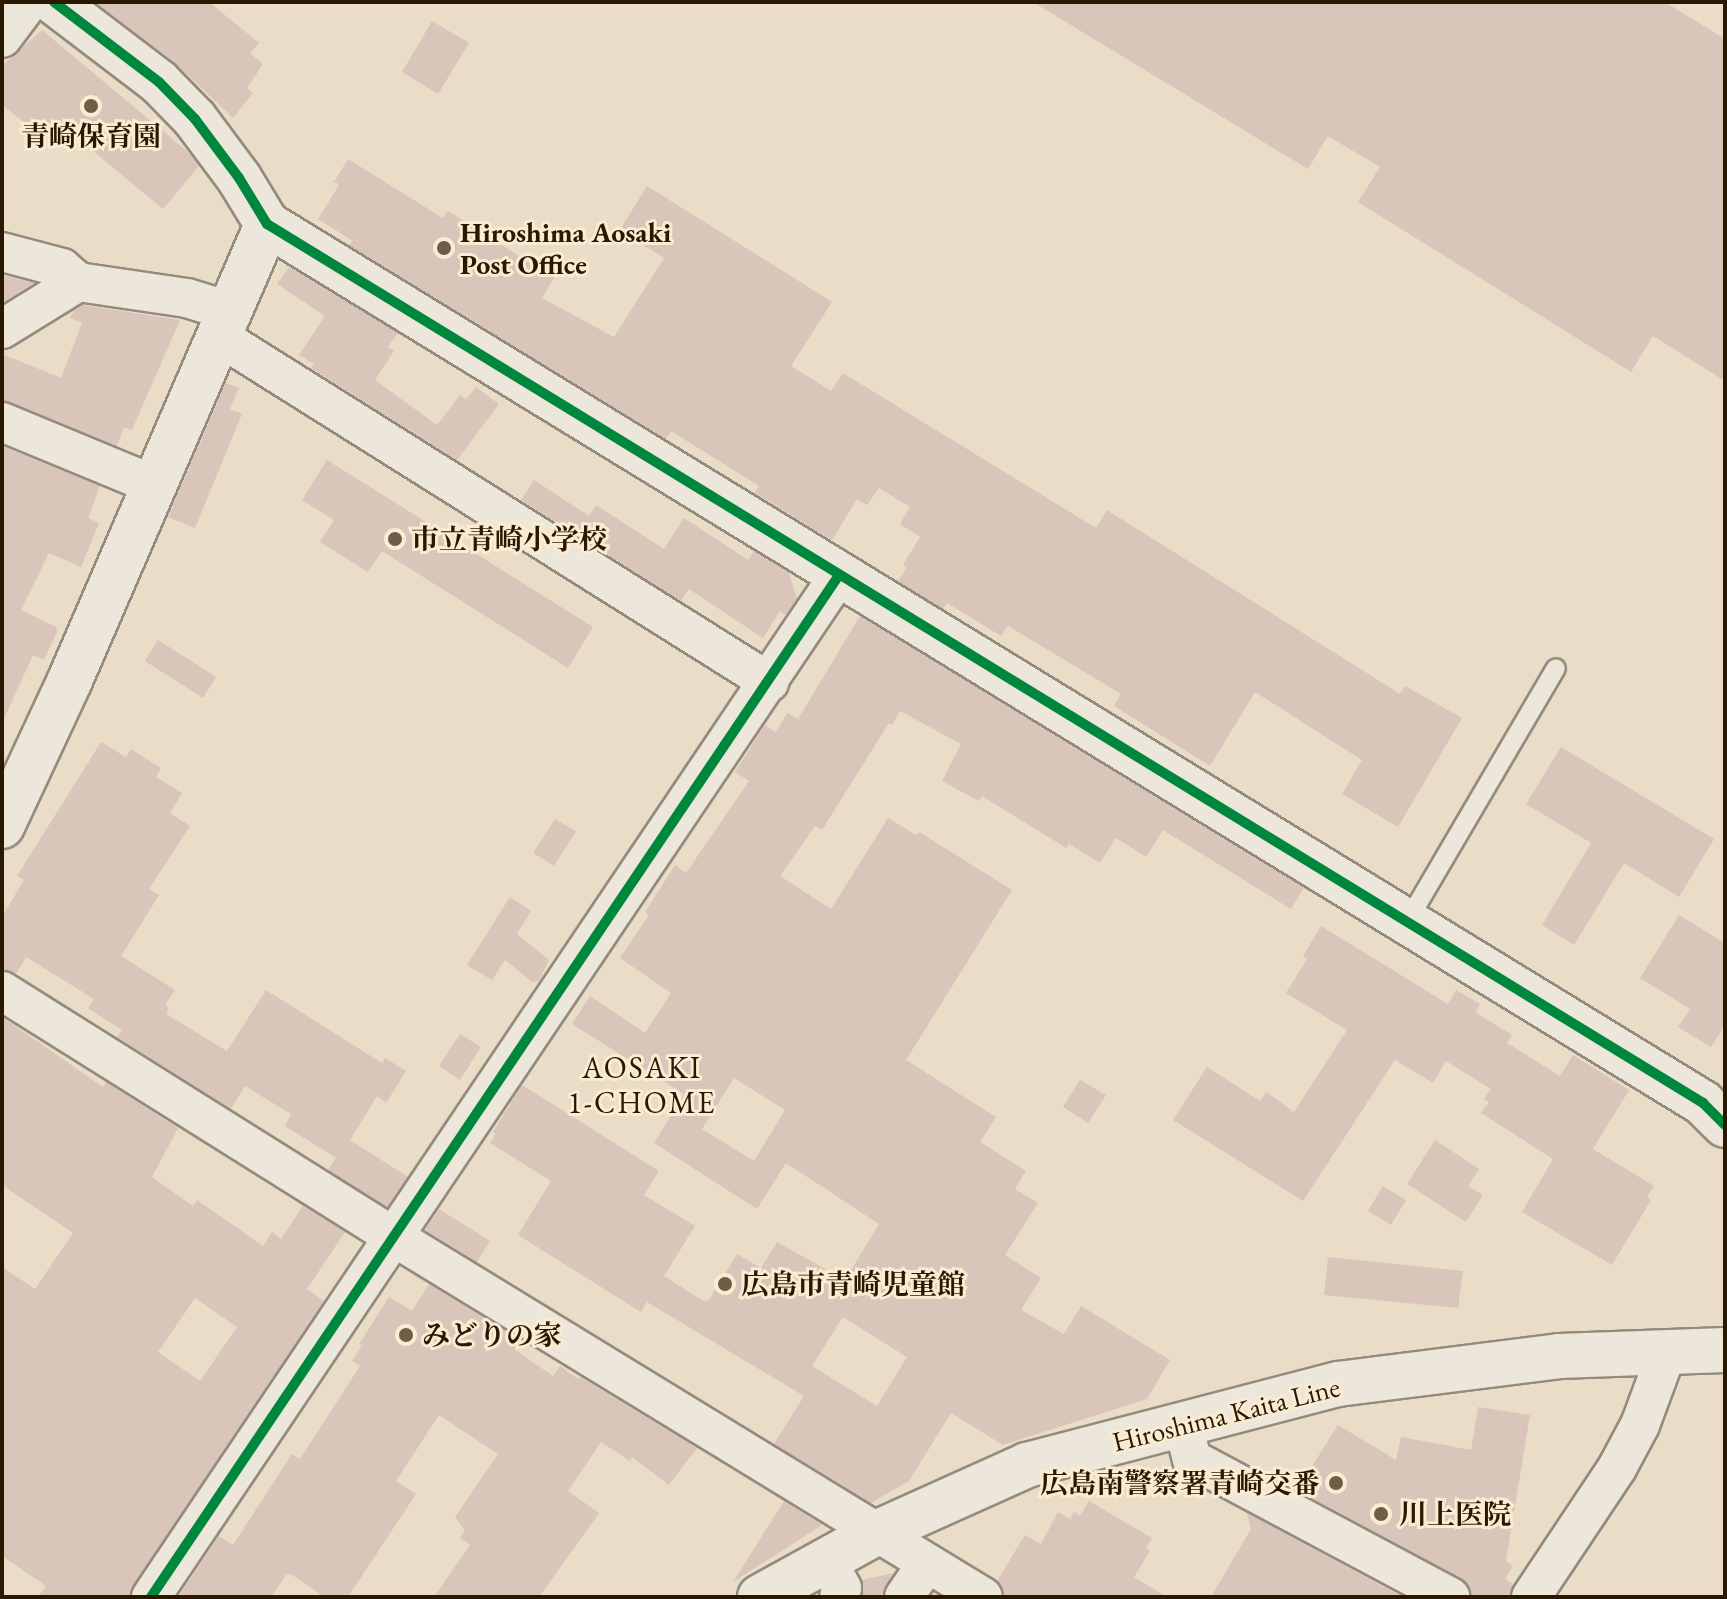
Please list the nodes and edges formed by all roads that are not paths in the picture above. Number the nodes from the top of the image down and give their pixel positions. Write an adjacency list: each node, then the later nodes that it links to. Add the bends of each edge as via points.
1 (29, 2): 3 (street)
2 (54, 2): 4 (street, via 159,82 195,119)
3 (2, 38)
4 (267, 224): 7 (street); 11 (street)
5 (2, 252): 6 (street, via 62,268)
6 (78, 282): 7 (street, via 187,298); 8 (street)
7 (224, 324): 10 (street); 13 (street)
8 (2, 329)
9 (2, 422): 10 (street)
10 (154, 485): 14 (street)
11 (839, 575): 13 (street); 15 (street)
12 (1556, 668): 15 (lane)
13 (769, 682): 18 (street)
14 (2, 826)
15 (1407, 922): 17 (street, via 1703,1103)
16 (2, 991): 18 (street)
17 (1725, 1125)
18 (394, 1237): 22 (street); 25 (street)
19 (1725, 1350): 20 (street, Hiroshima Kaita Line)
20 (1667, 1352): 21 (street, Hiroshima Kaita Line, via 1559,1356 1338,1384); 30 (street, via 1640,1425 1617,1468)
21 (1183, 1424): 22 (street, Hiroshima Kaita Line, via 1027,1465); 29 (street, via 1192,1459)
22 (876, 1533): 23 (street); 24 (street, Hiroshima Kaita Line)
23 (927, 1563): 27 (street); 28 (street)
24 (833, 1578): 26 (street, Hiroshima Kaita Line)
25 (151, 1597)
26 (760, 1597)
27 (904, 1597)
28 (983, 1597)
29 (1450, 1597)
30 (1531, 1597)

